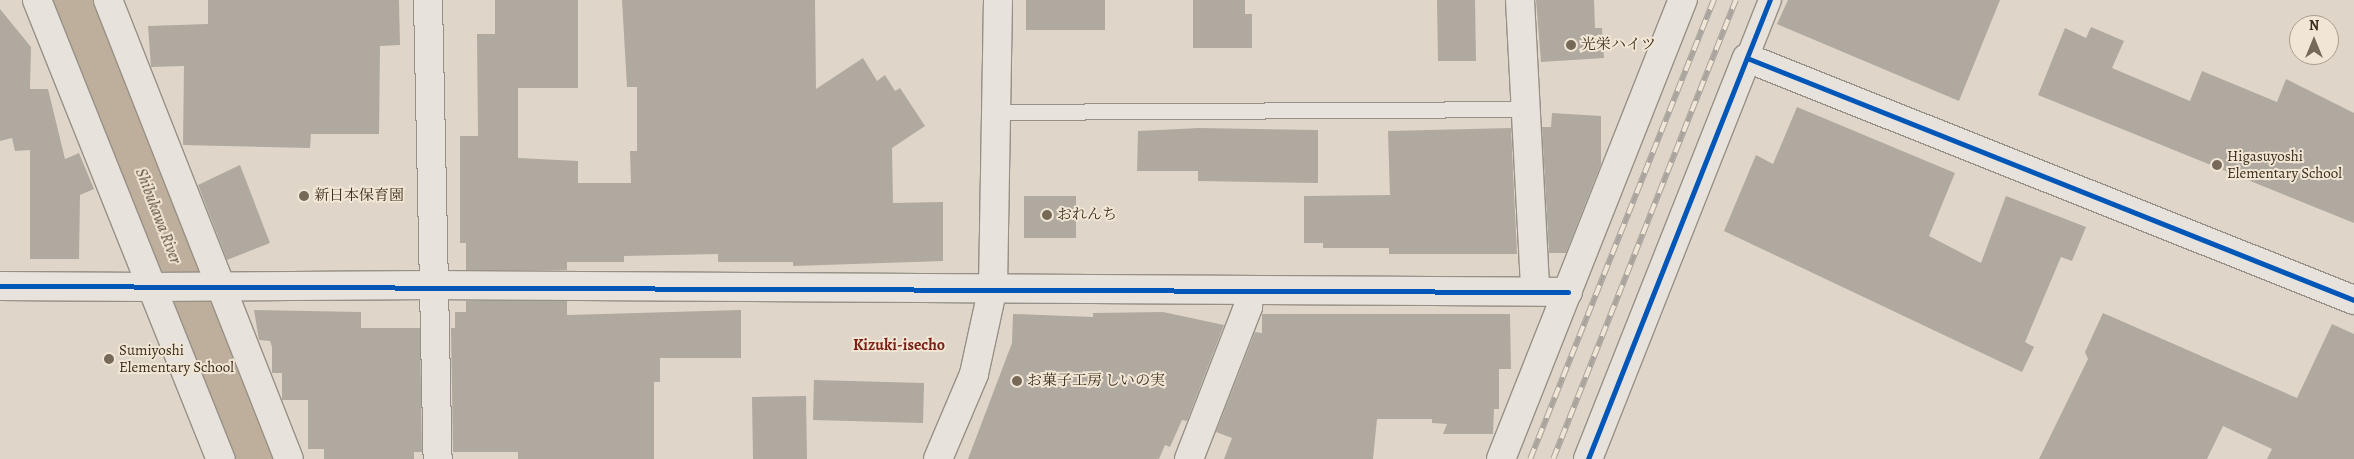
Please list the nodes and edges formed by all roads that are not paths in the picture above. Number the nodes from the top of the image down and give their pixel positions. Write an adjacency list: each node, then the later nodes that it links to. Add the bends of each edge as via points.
1 (38, 0): 14 (street)
2 (108, 0): 13 (street)
3 (428, 0): 11 (street)
4 (998, 0): 10 (street)
5 (1520, 0): 9 (street)
6 (1683, 0): 18 (street)
7 (1770, 0): 8 (street)
8 (1747, 58): 19 (street); 26 (street)
9 (1526, 109): 10 (lane); 16 (street)
10 (997, 112): 15 (street)
11 (433, 284): 13 (street); 15 (street); 22 (street)
12 (0, 286): 14 (street)
13 (221, 286): 14 (street); 21 (street)
14 (150, 287): 20 (street)
15 (993, 287): 17 (street); 23 (street, via 974,374)
16 (1535, 291): 17 (street); 18 (street)
17 (1249, 292): 24 (street, via 1248,308)
18 (1568, 292): 25 (street)
19 (2354, 300)
20 (221, 459)
21 (289, 459)
22 (438, 459)
23 (938, 459)
24 (1189, 459)
25 (1501, 459)
26 (1588, 459)

